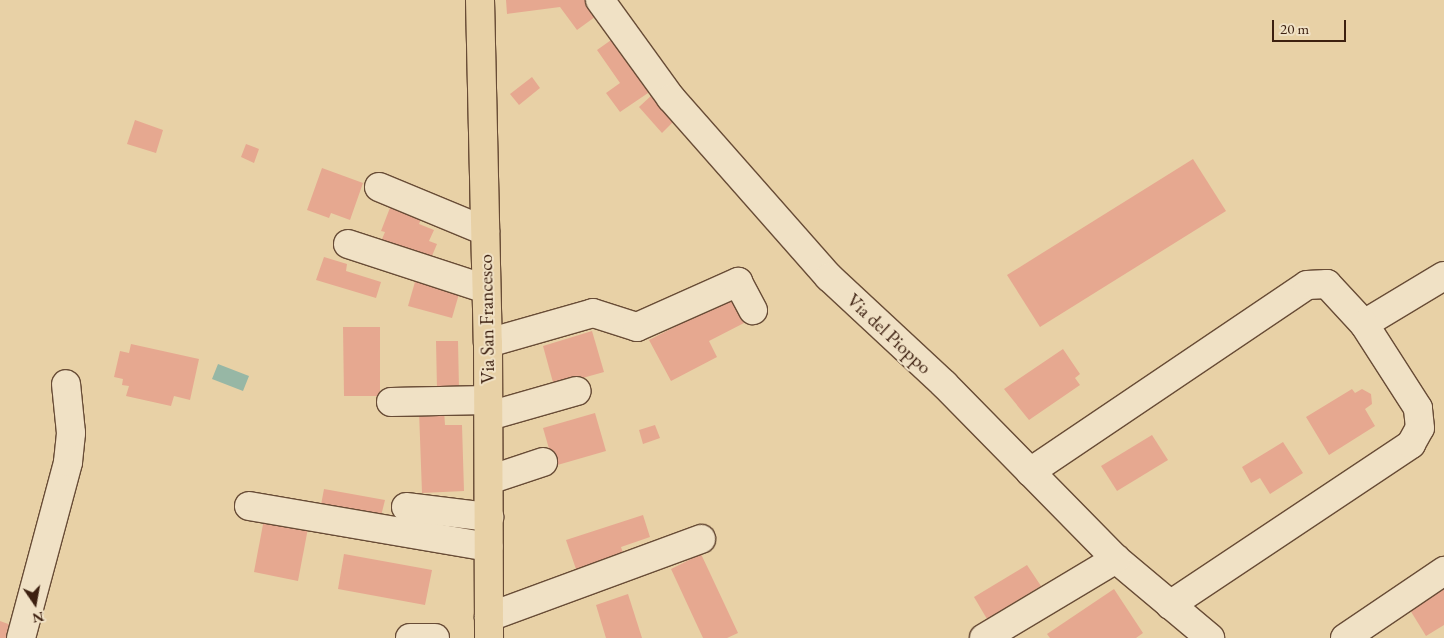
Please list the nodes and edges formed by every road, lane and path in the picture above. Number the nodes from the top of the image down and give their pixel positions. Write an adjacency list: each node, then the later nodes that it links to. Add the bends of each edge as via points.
1 (480, 0): 4 (main road, Via San Francesco)
2 (600, 0): 16 (street, Via del Pioppo, via 671,98 828,277 944,384)
3 (379, 187): 4 (street)
4 (485, 231): 7 (main road, Via San Francesco)
5 (348, 244): 7 (street)
6 (1444, 276): 9 (street)
7 (486, 289): 10 (main road, Via San Francesco)
8 (753, 310): 10 (street, via 738,282 638,327 593,313)
9 (1364, 324): 16 (street, via 1327,284 1307,284); 25 (street, via 1418,408 1420,428 1411,444)
10 (488, 343): 14 (main road, Via San Francesco)
11 (66, 384): 29 (street, via 71,434 68,462)
12 (577, 391): 14 (street)
13 (391, 402): 14 (street)
14 (488, 408): 17 (main road, Via San Francesco)
15 (543, 462): 17 (street)
16 (1030, 472): 23 (street, Via del Pioppo)
17 (489, 480): 20 (main road, Via San Francesco)
18 (249, 506): 22 (street)
19 (406, 507): 20 (street)
20 (489, 516): 22 (main road, Via San Francesco)
21 (701, 539): 26 (street)
22 (489, 547): 26 (main road, Via San Francesco)
23 (1116, 559): 25 (street, Via del Pioppo); 27 (street)
24 (1444, 571): 33 (street)
25 (1170, 605): 28 (street, Via del Pioppo)
26 (489, 627)
27 (1012, 631): 32 (street)
28 (1193, 634)
29 (21, 638)
30 (410, 638): 31 (street)
31 (435, 638)
32 (984, 638)
33 (1345, 638)

